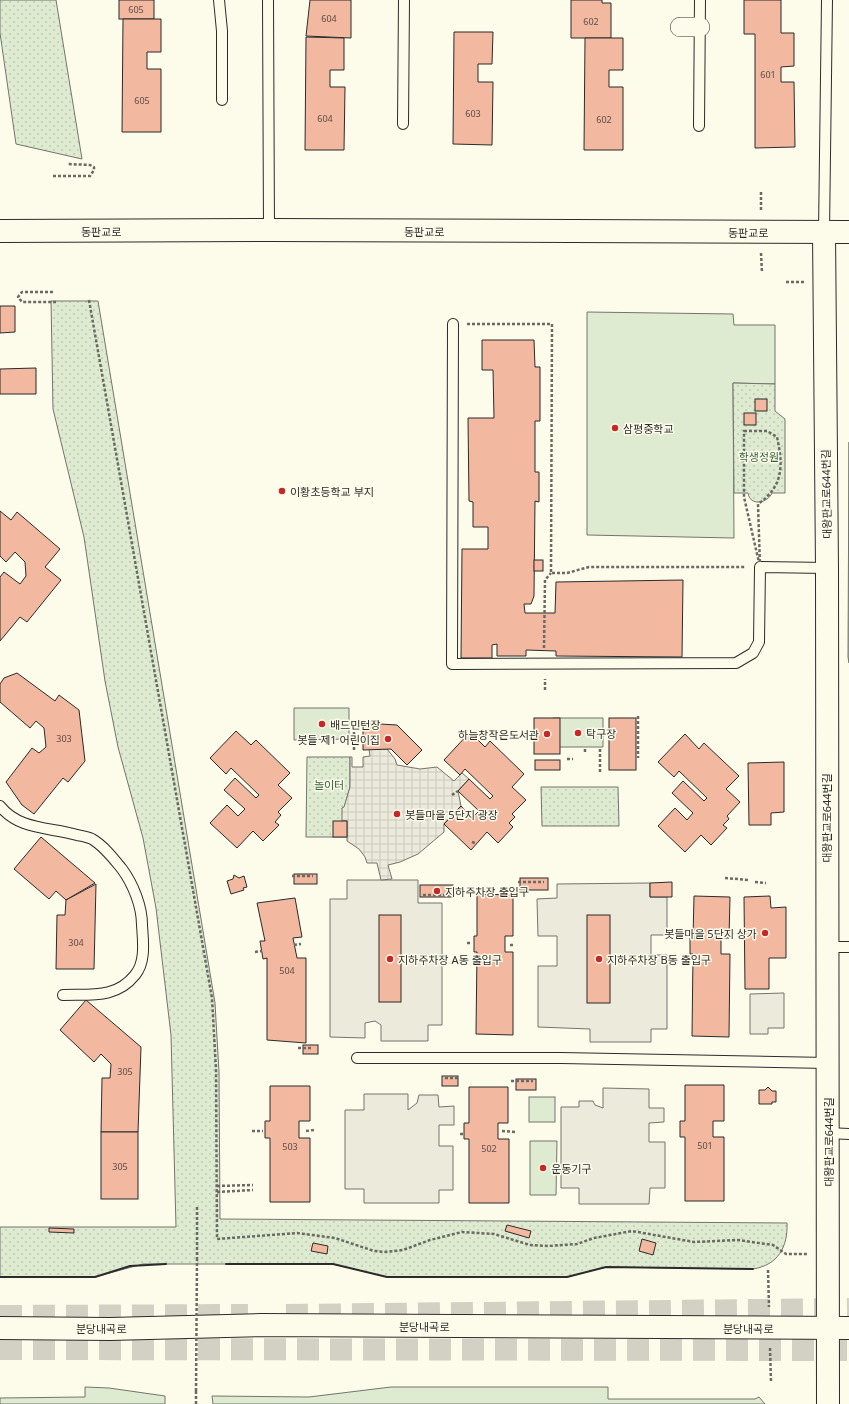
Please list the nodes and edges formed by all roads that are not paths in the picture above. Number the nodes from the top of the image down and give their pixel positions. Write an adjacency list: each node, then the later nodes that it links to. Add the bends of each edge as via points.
1 (219, 0): 8 (lane, via 222,31)
2 (268, 0): 11 (lane)
3 (404, 0): 9 (lane)
4 (700, 0): 7 (lane)
5 (827, 0): 13 (lane)
6 (680, 27): 7 (street)
7 (700, 27): 10 (lane)
8 (222, 100)
9 (403, 124)
10 (699, 126)
11 (270, 230): 12 (main road, 동판교로); 13 (main road, 동판교로)
12 (0, 231)
13 (824, 232): 14 (main road, 동판교로); 16 (main road, 대왕판교로644번길)
14 (849, 232)
15 (453, 324): 16 (lane, via 452,664 740,662 753,653 759,642 760,567)
16 (827, 568): 18 (main road, 대왕판교로644번길)
17 (0, 806): 20 (lane, via 24,824 91,839 110,854 126,874 137,897 143,941 142,961 137,974 125,987 110,993)
18 (827, 947): 19 (lane); 22 (main road, 대왕판교로644번길)
19 (849, 947)
20 (63, 995)
21 (357, 1058): 22 (lane, via 561,1058)
22 (828, 1063): 23 (main road, 대왕판교로644번길)
23 (828, 1133): 24 (lane); 26 (main road, 대왕판교로644번길)
24 (849, 1134)
25 (0, 1328): 26 (main road, 분당내곡로, via 110,1329 261,1325)
26 (828, 1328): 27 (main road, 분당내곡로); 28 (main road, 대왕판교로644번길)
27 (849, 1328)
28 (828, 1404)

